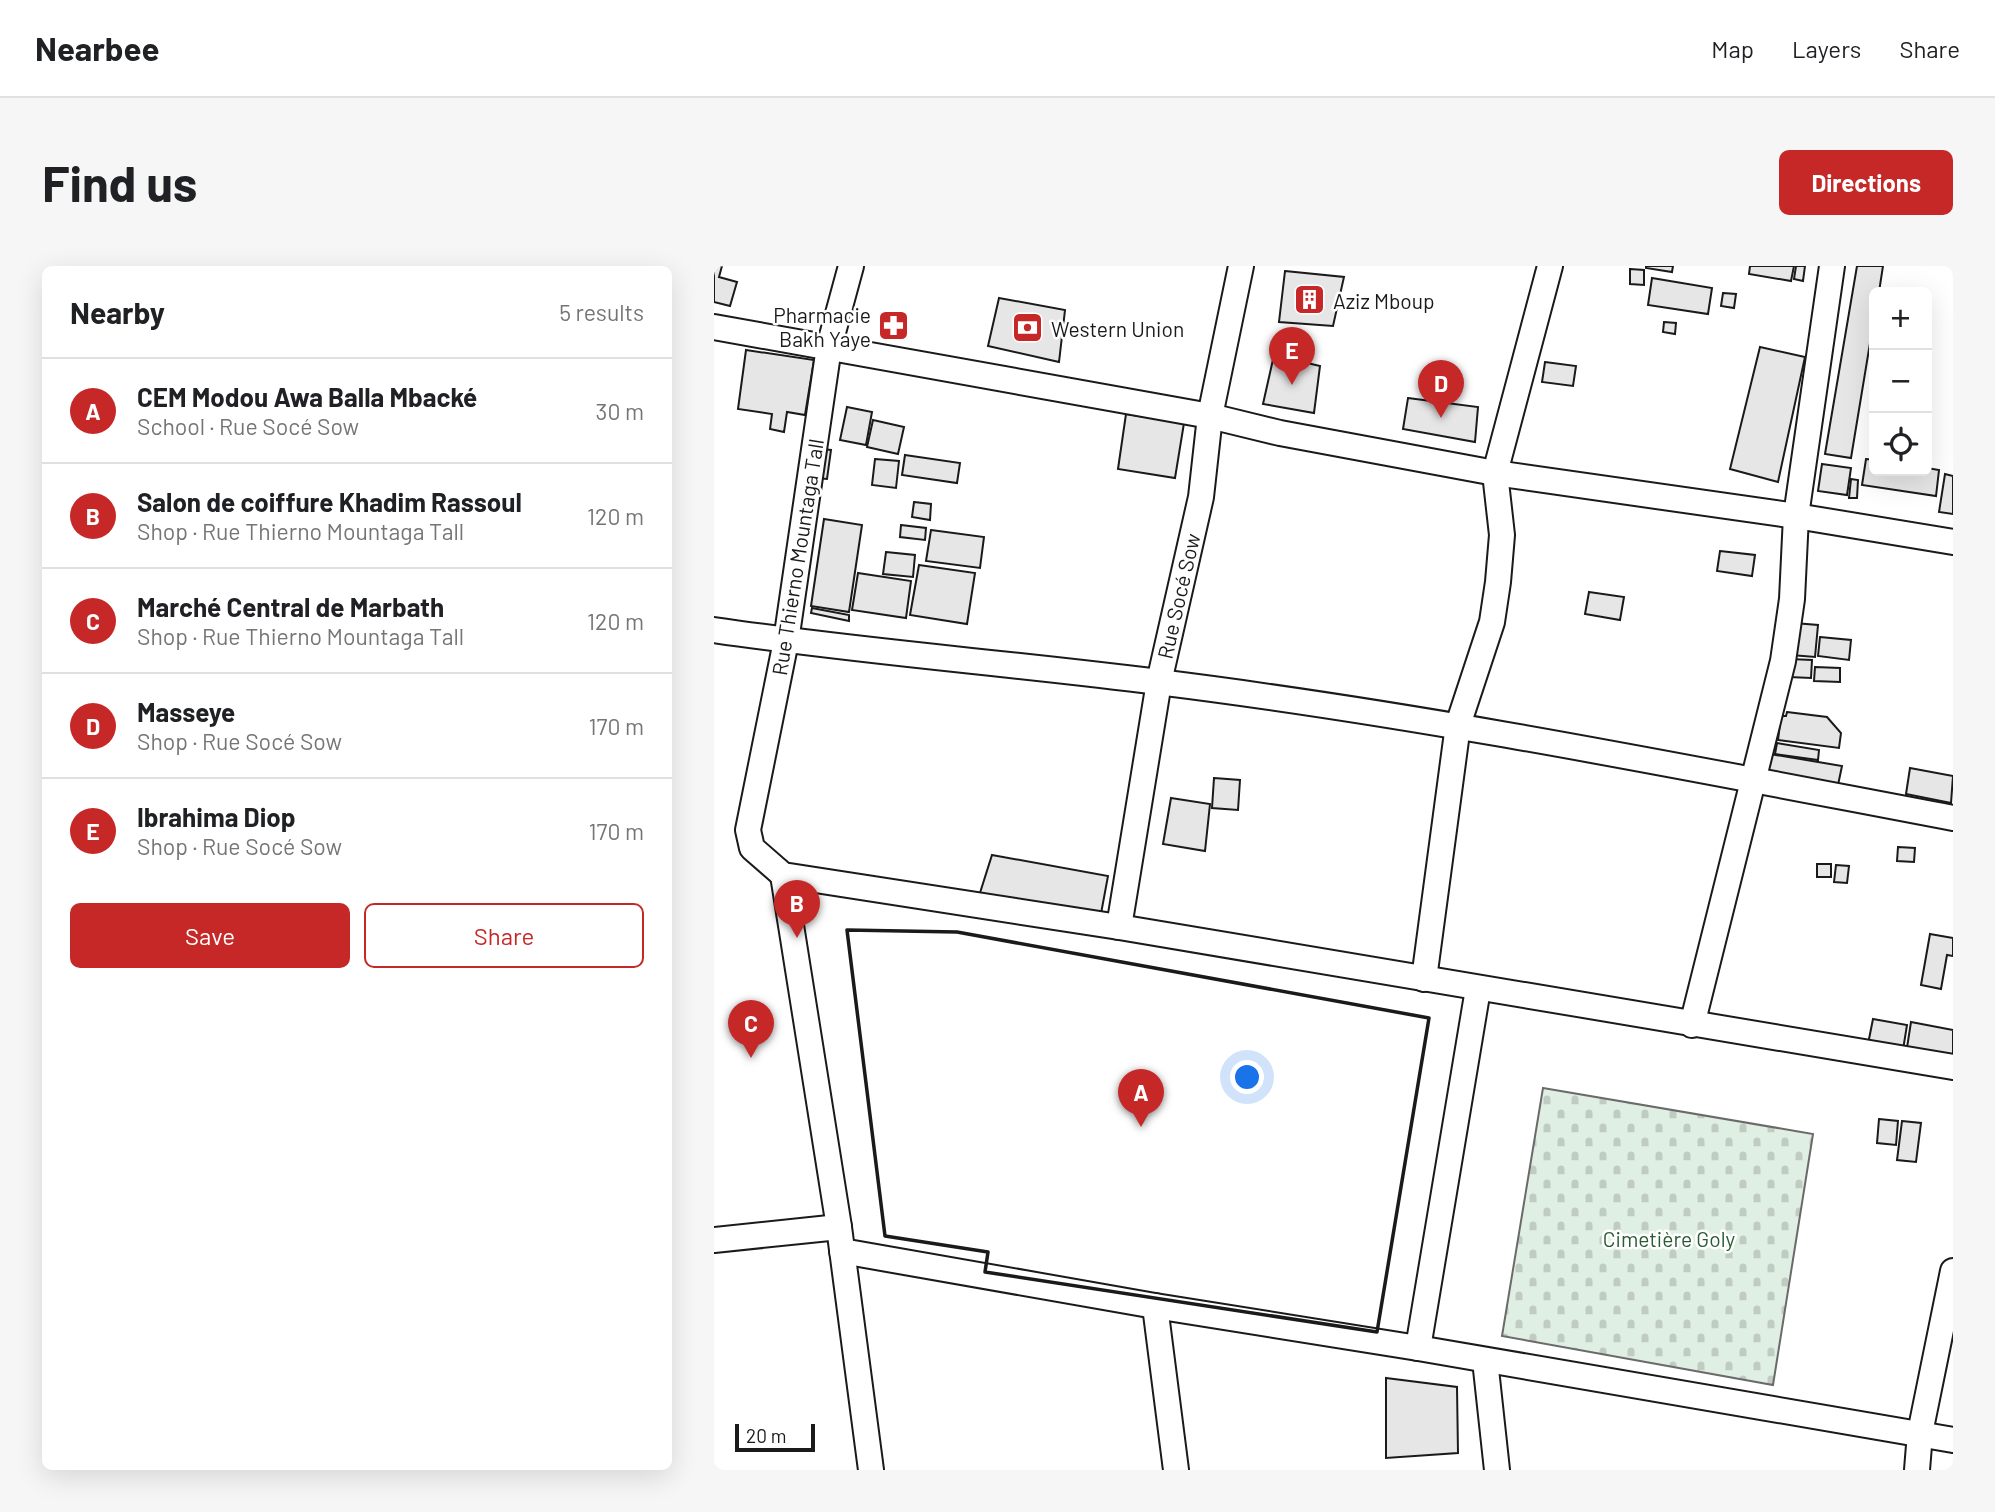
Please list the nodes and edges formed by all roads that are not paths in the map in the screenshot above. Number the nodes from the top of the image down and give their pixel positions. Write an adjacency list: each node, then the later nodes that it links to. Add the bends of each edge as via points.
1 (851, 266): 6 (street, Rue Thierno Mountaga Tall)
2 (1241, 266): 7 (street, Rue Socé Sow)
3 (1550, 266): 8 (street)
4 (1832, 266): 9 (street)
5 (714, 327): 6 (street)
6 (828, 347): 7 (street); 12 (street, Rue Thierno Mountaga Tall)
7 (1210, 416): 8 (street); 13 (street, Rue Socé Sow, via 1201,497)
8 (1494, 473): 9 (street); 14 (street, via 1502,535 1498,582 1492,622)
9 (1796, 516): 10 (street); 15 (street, via 1783,661)
10 (1953, 542)
11 (714, 630): 12 (street)
12 (786, 640): 13 (street); 17 (street, Rue Thierno Mountaga Tall, via 748,830 752,849)
13 (1159, 682): 14 (street); 18 (street, Rue Socé Sow)
14 (1458, 725): 15 (street); 19 (street)
15 (1754, 781): 16 (street); 21 (street)
16 (1953, 818)
17 (783, 875): 18 (street); 23 (street)
18 (1119, 927): 19 (street)
19 (1424, 979): 20 (street)
20 (1478, 989): 21 (street); 27 (street)
21 (1692, 1025): 22 (street)
22 (1953, 1067)
23 (840, 1239): 24 (street); 26 (street); 31 (street)
24 (714, 1240)
25 (1953, 1271): 29 (street)
26 (1155, 1306): 27 (street); 32 (street)
27 (1418, 1348): 28 (street)
28 (1485, 1360): 29 (street); 33 (street)
29 (1920, 1433): 30 (street); 34 (street)
30 (1953, 1440)
31 (871, 1470)
32 (1176, 1470)
33 (1497, 1470)
34 (1917, 1470)

